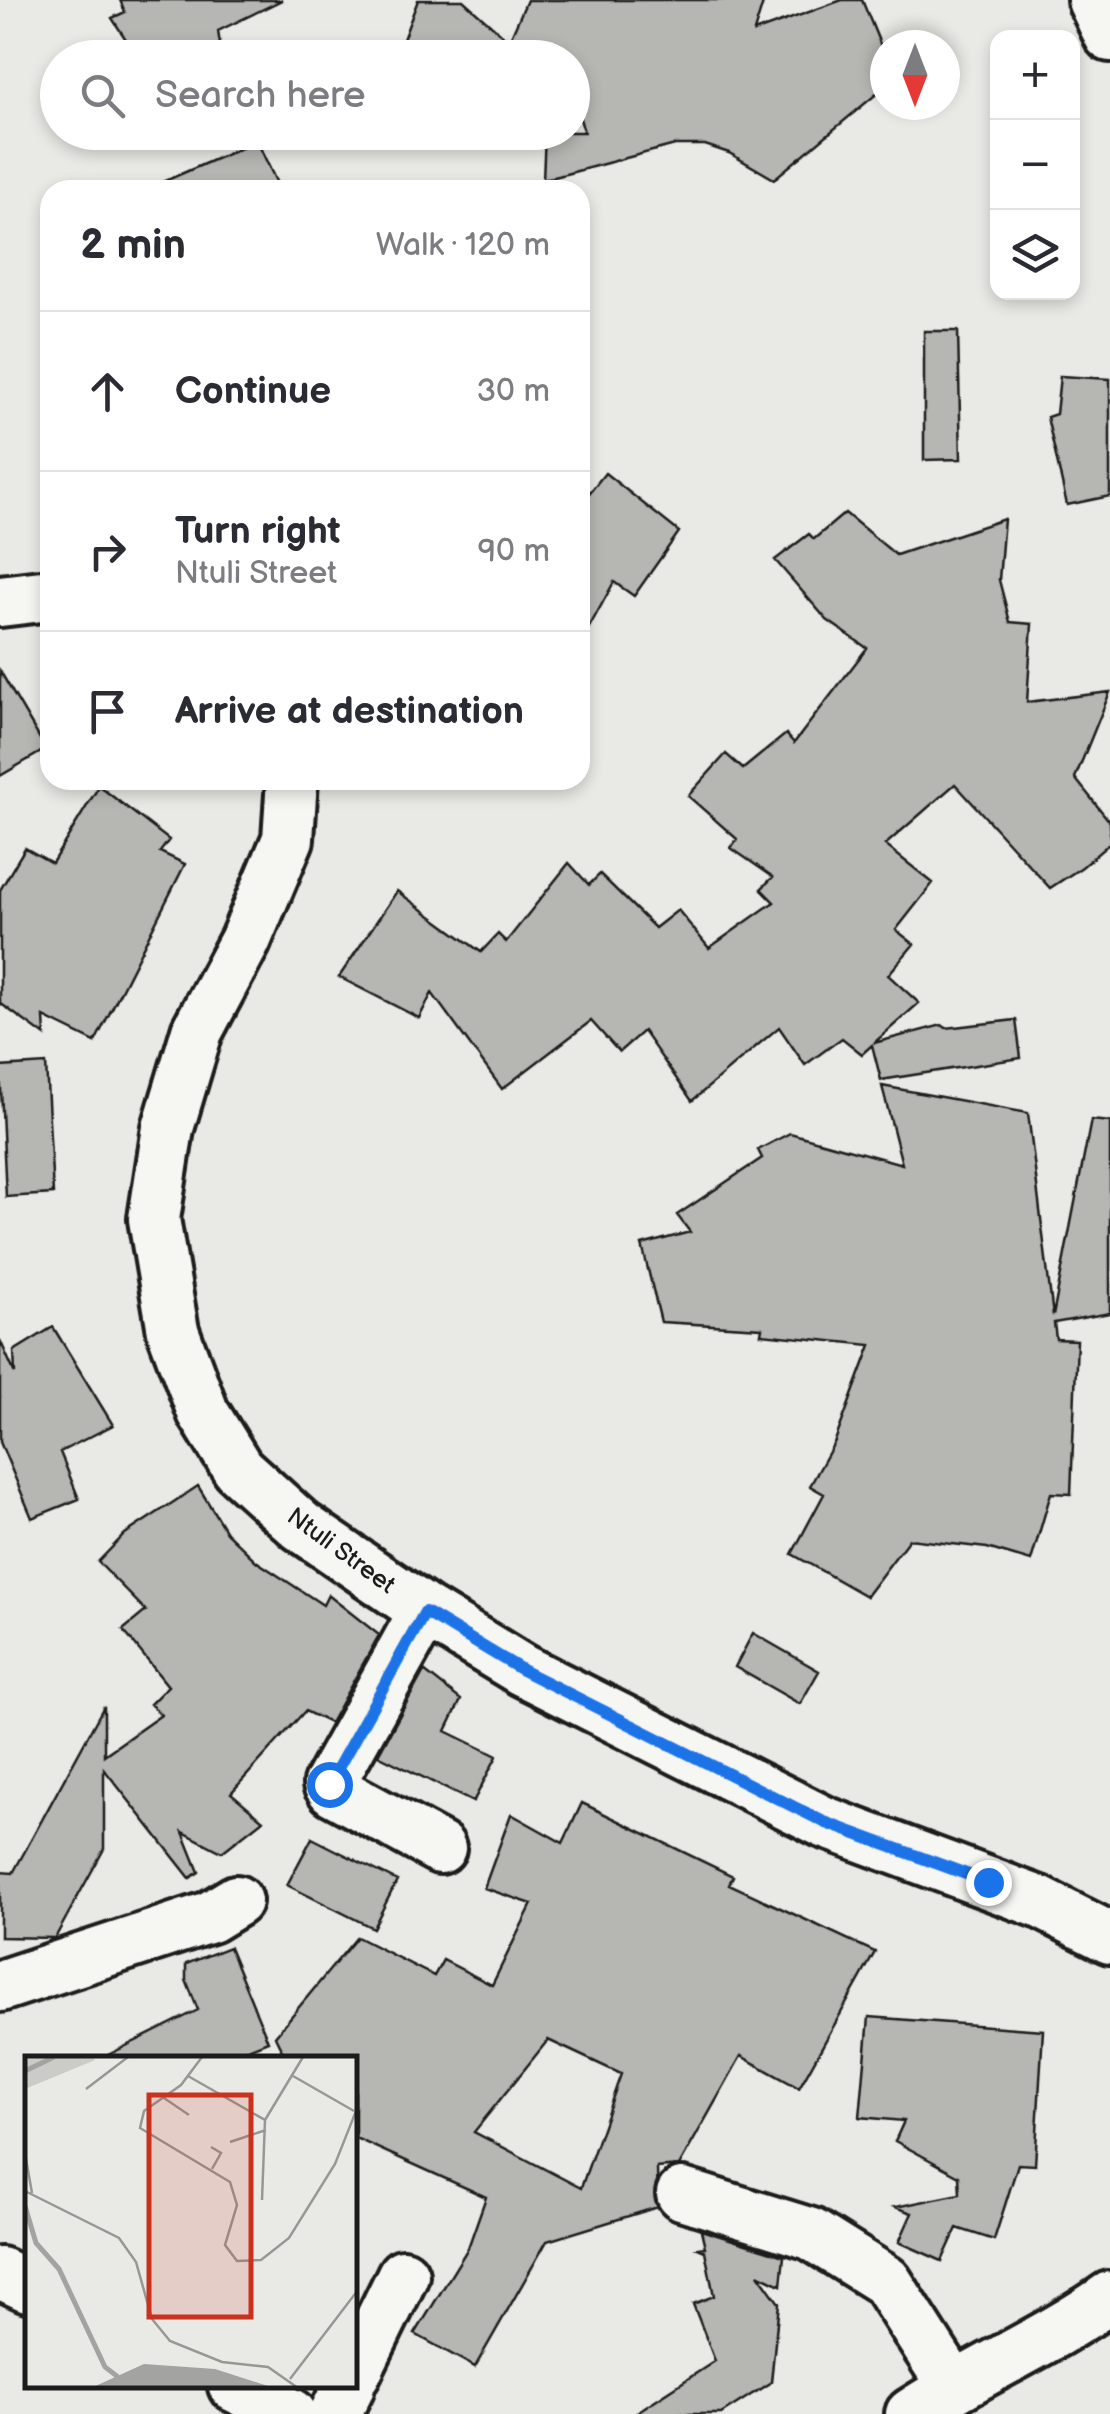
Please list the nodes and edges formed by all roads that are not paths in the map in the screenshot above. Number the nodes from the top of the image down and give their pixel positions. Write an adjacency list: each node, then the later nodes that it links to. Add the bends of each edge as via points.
1 (1093, 0): 2 (street)
2 (1110, 36)
3 (40, 596): 4 (street)
4 (0, 601)
5 (291, 790): 6 (street, Ntuli Street, via 288,840 246,942 197,1031 168,1128 157,1238 173,1331 203,1412 238,1469 301,1526)
6 (425, 1612): 7 (street, via 329,1784); 9 (street, Ntuli Street, via 522,1670 824,1822 1038,1902)
7 (440, 1848)
8 (236, 1901): 10 (street, via 210,1917)
9 (1110, 1938)
10 (0, 1986)
11 (682, 2194): 17 (street, via 812,2234 886,2280)
12 (0, 2273): 14 (street)
13 (404, 2275): 16 (street)
14 (25, 2285)
15 (1110, 2296): 17 (street, via 1066,2329)
16 (358, 2368)
17 (953, 2386): 22 (street)
18 (240, 2389): 20 (street)
19 (347, 2389): 21 (street)
20 (291, 2414)
21 (335, 2414)
22 (911, 2414)

